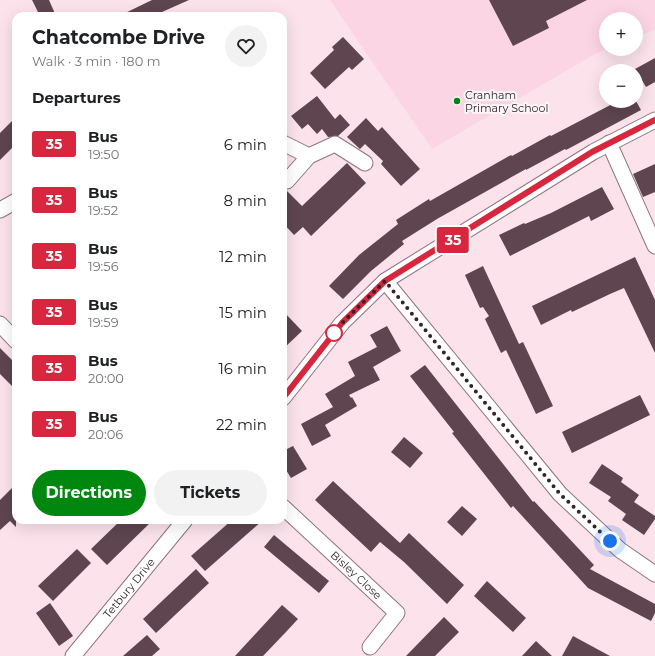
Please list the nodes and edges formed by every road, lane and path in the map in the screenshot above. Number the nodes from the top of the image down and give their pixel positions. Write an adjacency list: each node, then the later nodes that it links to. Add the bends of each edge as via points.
1 (655, 120): 2 (street)
2 (609, 144): 9 (street); 10 (street, via 592,152)
3 (287, 145): 4 (street)
4 (309, 156): 5 (street, via 335,144); 6 (street)
5 (365, 163)
6 (287, 181)
7 (12, 204): 8 (street)
8 (0, 210)
9 (655, 246)
10 (385, 281): 13 (street); 16 (street, via 560,494 620,550)
11 (0, 324): 12 (street)
12 (12, 337)
13 (288, 381)
14 (287, 511): 17 (street, Bisley Close, via 398,613)
15 (182, 524): 18 (street, Tetbury Drive)
16 (655, 574)
17 (370, 647)
18 (73, 656)

